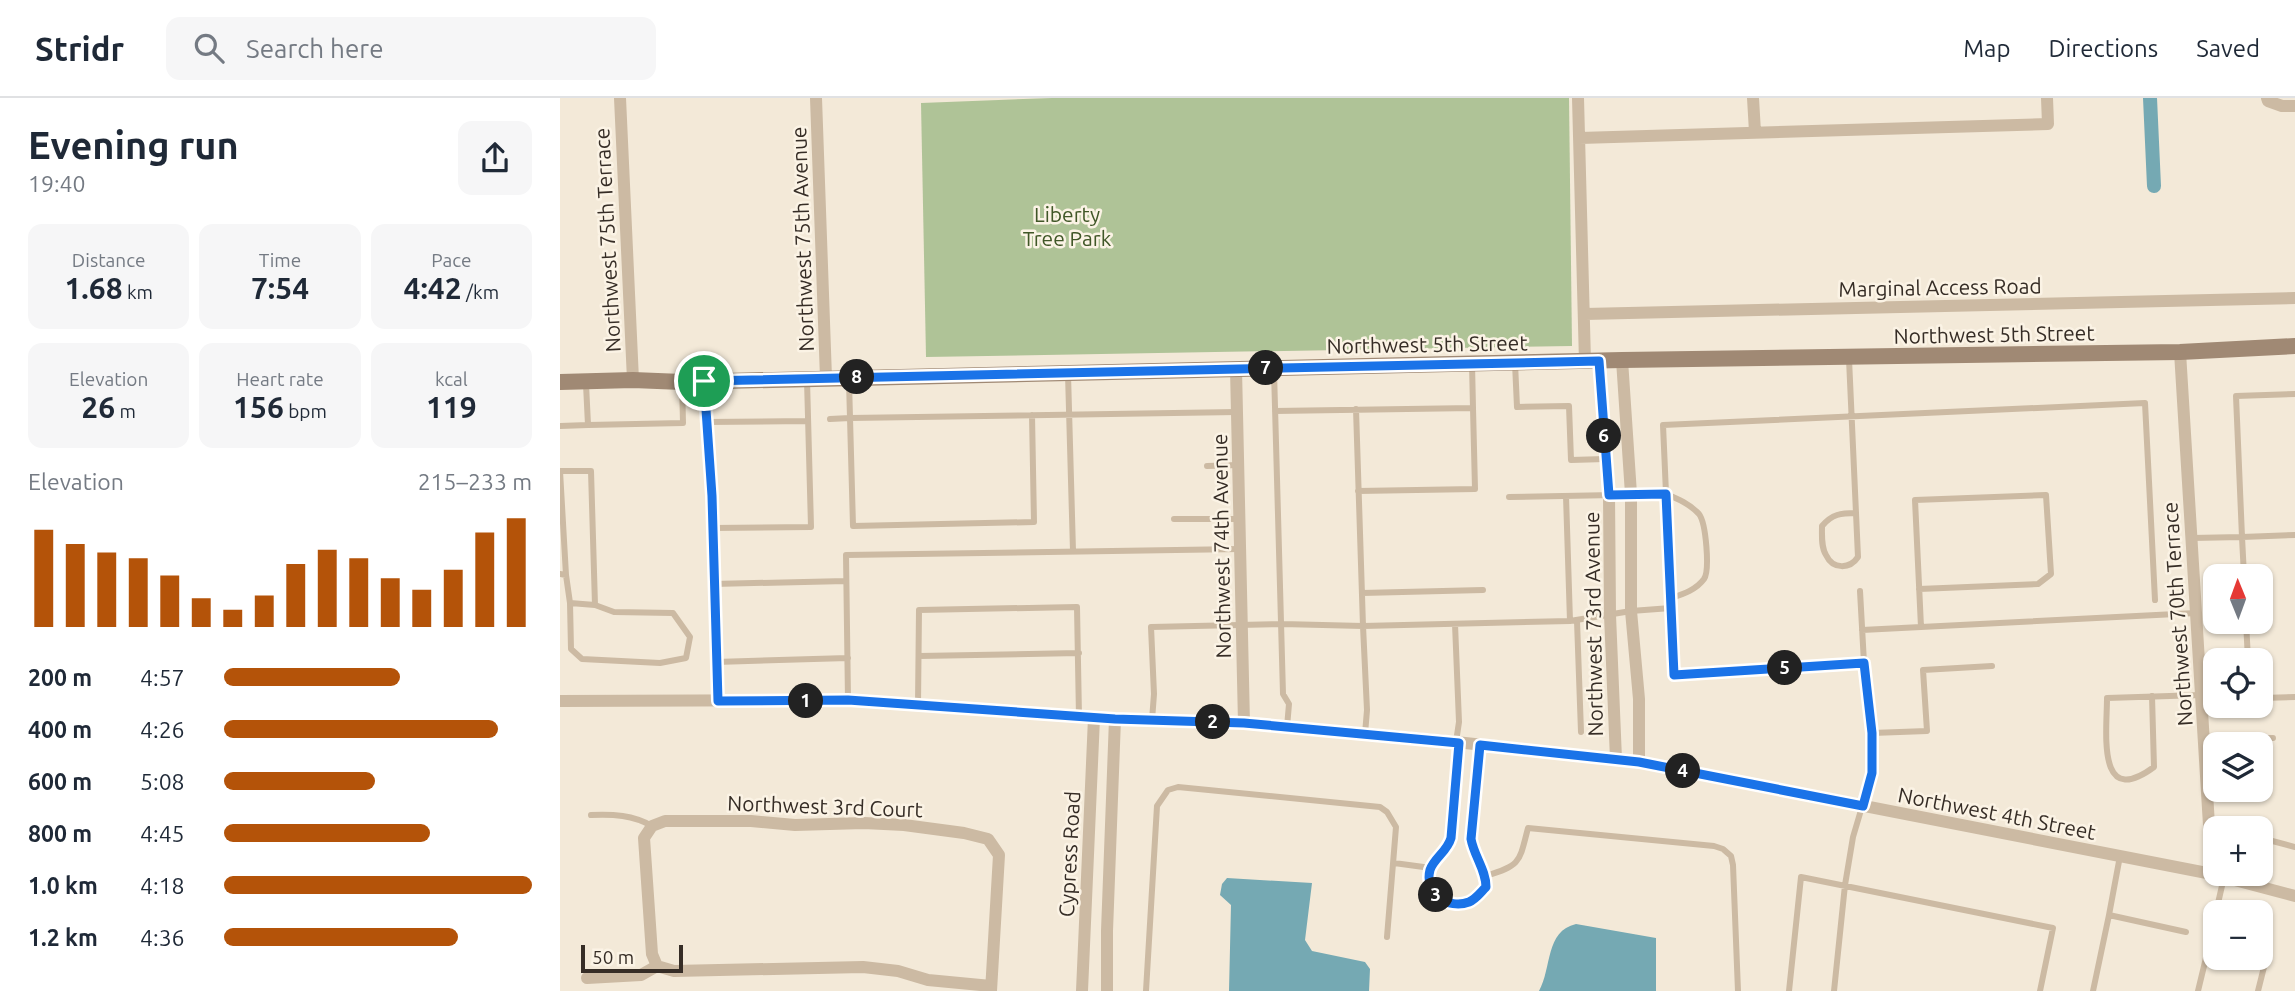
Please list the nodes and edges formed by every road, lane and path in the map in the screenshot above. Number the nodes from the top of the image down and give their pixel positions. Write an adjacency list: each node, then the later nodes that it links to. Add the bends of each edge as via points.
1 (620, 98): 25 (street, Northwest 75th Terrace)
2 (816, 98): 24 (street, Northwest 75th Avenue)
3 (1578, 98): 9 (street, Northwest 73rd Avenue)
4 (1753, 98): 8 (street)
5 (2047, 98): 8 (street, via 2048,124)
6 (2267, 99): 7 (street)
7 (2295, 106)
8 (1755, 132): 9 (street)
9 (1580, 138): 11 (street, Northwest 73rd Avenue)
10 (2295, 298): 11 (street, Marginal Access Road)
11 (1585, 314): 16 (street, Northwest 73rd Avenue)
12 (2295, 346): 13 (street, Northwest 5th Street)
13 (2180, 352): 14 (street, Northwest 5th Street); 59 (street, Northwest 70th Terrace)
14 (1849, 358): 15 (street, Northwest 5th Street); 37 (lane)
15 (1622, 360): 16 (street, Northwest 5th Street); 48 (street, Northwest 73rd Avenue)
16 (1592, 361): 17 (street, Northwest 5th Street); 44 (street, Northwest 73rd Avenue)
17 (1516, 363): 18 (street, Northwest 5th Street); 44 (lane, via 1517,407 1569,406 1571,460)
18 (1472, 364): 19 (street, Northwest 5th Street); 31 (lane)
19 (1274, 368): 20 (street, Northwest 5th Street); 33 (lane)
20 (1236, 369): 21 (street, Northwest 5th Street); 34 (street, Northwest 74th Avenue)
21 (1068, 373): 22 (street, Northwest 5th Street); 36 (lane)
22 (849, 377): 24 (street, Northwest 5th Street); 38 (lane)
23 (807, 378): 24 (street, Northwest 5th Street); 26 (street, Northwest 5th Street); 40 (lane)
24 (826, 378)
25 (633, 380): 28 (street, Northwest 5th Street); 29 (street, Northwest 5th Street)
26 (704, 381): 29 (street, Northwest 5th Street); 41 (lane)
27 (560, 382): 28 (street, Northwest 5th Street)
28 (586, 382): 42 (lane)
29 (682, 382): 42 (lane, via 683,423)
30 (2295, 394): 58 (lane, via 2236,396)
31 (1473, 408): 32 (lane); 47 (lane, via 1475,489)
32 (1356, 409): 33 (lane); 47 (lane)
33 (1275, 411): 80 (lane)
34 (1237, 412): 36 (lane); 45 (street, Northwest 74th Avenue)
35 (1032, 415): 36 (lane); 38 (lane); 38 (lane, via 1034,522 853,526)
36 (1069, 415): 61 (lane)
37 (1852, 415): 49 (lane, via 1663,425); 53 (lane); 71 (lane, via 2145,403)
38 (850, 418): 39 (lane)
39 (830, 419)
40 (808, 421): 41 (lane); 56 (lane, via 811,527)
41 (706, 422): 56 (lane)
42 (588, 425): 43 (lane)
43 (560, 426)
44 (1605, 459): 50 (street, Northwest 73rd Avenue)
45 (1238, 465): 46 (lane); 55 (street, Northwest 74th Avenue)
46 (1207, 466)
47 (1358, 491): 69 (lane)
48 (1631, 494): 49 (lane); 50 (lane); 75 (street, Northwest 73rd Avenue)
49 (1666, 494): 70 (lane); 70 (lane, via 1689,505 1701,517 1705,530 1706,576 1687,593)
50 (1609, 495): 51 (lane); 77 (street, Northwest 73rd Avenue)
51 (1566, 496): 52 (lane); 78 (lane)
52 (1509, 498)
53 (1856, 513): 53 (lane, via 1858,556 1854,563 1834,565 1826,558 1822,526 1839,513)
54 (1174, 519): 55 (lane)
55 (1239, 519): 60 (street, Northwest 74th Avenue)
56 (712, 528): 65 (lane)
57 (2295, 535): 58 (lane)
58 (2242, 537): 59 (lane); 62 (lane)
59 (2192, 538): 76 (street, Northwest 70th Terrace)
60 (1240, 549): 61 (lane); 79 (street, Northwest 74th Avenue)
61 (1073, 551): 64 (lane, via 846,555)
62 (2243, 564)
63 (563, 574): 72 (lane); 73 (lane, via 560,471 592,471)
64 (846, 582): 65 (lane); 87 (lane)
65 (713, 584): 88 (lane)
66 (1919, 589): 66 (lane, via 1915,500 2046,495 2051,574 2038,584); 83 (lane)
67 (1483, 590): 69 (lane)
68 (1860, 591): 84 (lane)
69 (1362, 593): 82 (lane)
70 (1671, 598): 74 (lane)
71 (2155, 600)
72 (570, 603): 73 (lane); 73 (lane, via 571,649 582,659 660,663 686,658 690,637 673,613 614,612)
73 (595, 605)
74 (1671, 608): 75 (lane); 89 (lane, via 1674,675)
75 (1631, 611): 77 (lane); 112 (street, Northwest 73rd Avenue)
76 (2196, 613): 83 (lane); 91 (street, Northwest 70th Terrace)
77 (1610, 615): 78 (lane); 111 (street, Northwest 73rd Avenue)
78 (1574, 621): 81 (lane); 105 (lane)
79 (1242, 624): 80 (lane); 102 (lane, via 1151,627); 103 (street, Northwest 74th Avenue)
80 (1282, 624): 82 (lane); 104 (lane)
81 (1455, 624): 82 (lane); 109 (lane)
82 (1363, 626): 108 (lane)
83 (1921, 627): 84 (lane)
84 (1862, 630): 89 (lane)
85 (1079, 653): 86 (lane); 86 (lane, via 1077,607 919,610); 99 (lane)
86 (919, 656): 98 (lane)
87 (848, 658): 88 (lane); 95 (lane)
88 (716, 663): 97 (lane)
89 (1864, 663): 107 (lane)
90 (1992, 666): 107 (lane, via 1923,670 1927,730)
91 (2201, 695): 92 (lane); 106 (street, Northwest 70th Terrace)
92 (2151, 696): 92 (lane, via 2107,698 2107,762 2125,780 2139,778 2154,767)
93 (2295, 696): 94 (lane)
94 (2273, 697)
95 (848, 700): 97 (street, Northwest 4th Street); 98 (street, Northwest 4th Street)
96 (560, 701): 97 (street, Northwest 4th Street)
97 (718, 701)
98 (918, 705): 99 (street, Northwest 4th Street)
99 (1079, 717): 100 (street, Northwest 4th Street)
100 (1094, 718): 101 (street, Northwest 4th Street); 134 (street, Cypress Road)
101 (1115, 719): 102 (street, Northwest 4th Street); 135 (street)
102 (1152, 720): 103 (street, Northwest 4th Street)
103 (1244, 723): 104 (street, Northwest 4th Street)
104 (1287, 727): 108 (street, Northwest 4th Street)
105 (1581, 732)
106 (2203, 732)
107 (1872, 733): 113 (lane, via 1872,773)
108 (1365, 734): 109 (street, Northwest 4th Street)
109 (1458, 743): 110 (street, Northwest 4th Street); 120 (street, via 1451,838)
110 (1480, 745): 111 (street, Northwest 4th Street); 122 (street, via 1471,839)
111 (1616, 760): 112 (street, Northwest 4th Street)
112 (1639, 762): 113 (street, Northwest 4th Street)
113 (1863, 806): 118 (street, Northwest 4th Street); 123 (lane)
114 (591, 815): 115 (lane, via 629,816)
115 (652, 826): 129 (street, via 644,838 652,954); 133 (street, Northwest 3rd Court, via 665,821 864,823 988,839 999,855)
116 (2273, 841): 117 (lane)
117 (2295, 847)
118 (2120, 856): 121 (street, Northwest 4th Street); 126 (lane)
119 (1394, 863): 120 (lane); 128 (lane); 136 (lane, via 1396,827 1380,807 1168,790 1157,806)
120 (1431, 868): 122 (street, via 1431,886 1437,896 1453,904 1478,896 1486,887)
121 (2203, 873)
122 (1486, 876): 137 (lane, via 1513,867 1528,828 1723,849 1733,865)
123 (1845, 885): 138 (lane, via 1801,877); 139 (lane); 140 (lane, via 2053,928)
124 (2256, 886): 125 (street, Northwest 4th Street)
125 (2295, 896)
126 (2109, 915): 127 (lane); 141 (lane)
127 (2186, 932)
128 (1387, 937)
129 (657, 966): 132 (street, via 641,975); 133 (street, via 674,971 863,967)
130 (2204, 970): 142 (lane)
131 (2263, 970): 143 (lane)
132 (587, 978)
133 (991, 989)
134 (1082, 991)
135 (1107, 991)
136 (1146, 991)
137 (1738, 991)
138 (1789, 991)
139 (1834, 991)
140 (2040, 991)
141 (2093, 991)
142 (2198, 991)
143 (2258, 991)

